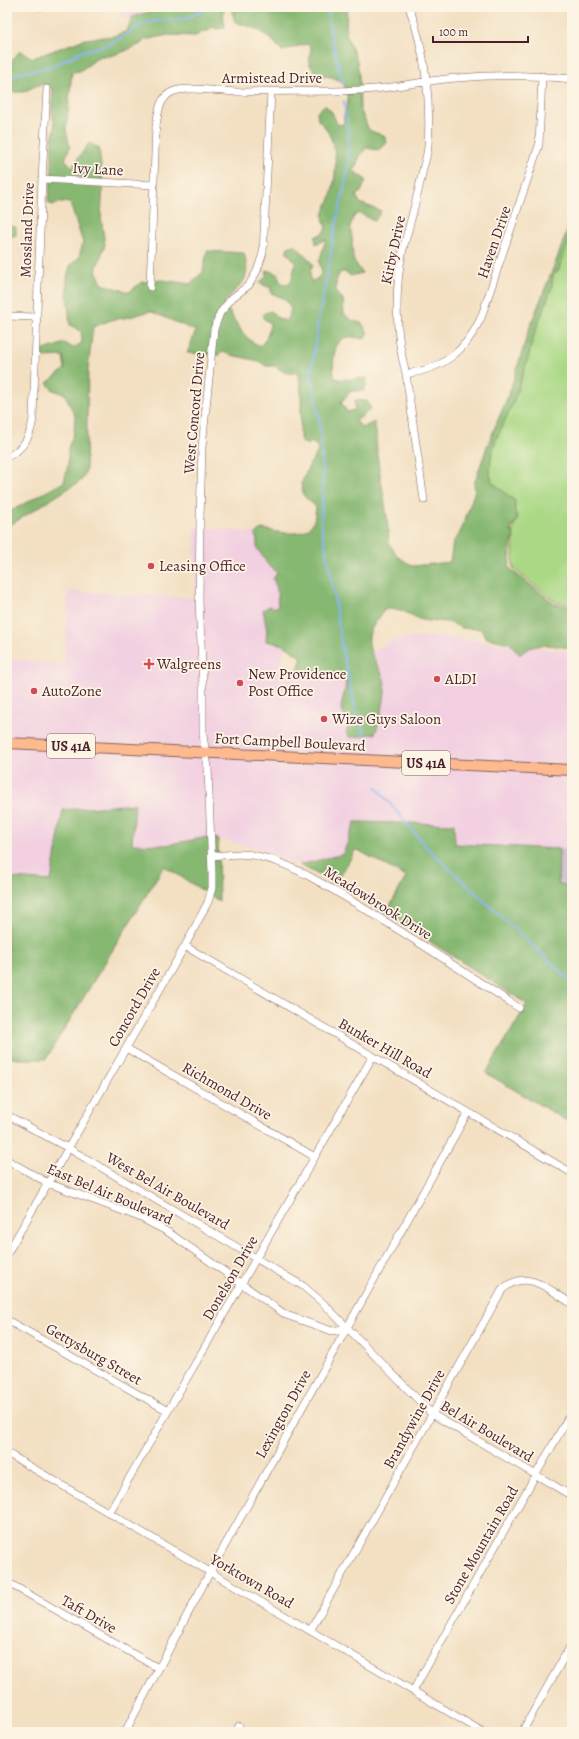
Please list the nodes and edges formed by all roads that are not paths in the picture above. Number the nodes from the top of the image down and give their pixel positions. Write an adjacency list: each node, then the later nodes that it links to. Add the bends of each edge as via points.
1 (41, 7): 2 (street)
2 (49, 7)
3 (410, 7): 6 (street, Kirby Drive)
4 (542, 76): 5 (street, Armistead Drive); 6 (street, Armistead Drive, via 472,77); 14 (street, Haven Drive, via 539,145 481,318 463,348 443,363 423,372)
5 (572, 79)
6 (426, 82): 8 (street, Armistead Drive, via 375,89); 14 (street, Kirby Drive, via 429,110 428,145 418,198 399,270 397,299)
7 (47, 89): 9 (street, Mossland Drive)
8 (271, 92): 10 (street, Armistead Drive, via 187,90 173,92 165,97 159,107 156,126); 18 (street, West Concord Drive, via 263,253 249,285 232,298 220,313 214,329 205,411 199,601)
9 (42, 179): 10 (street, Ivy Lane); 13 (street, Mossland Drive)
10 (154, 185): 11 (street, Armistead Drive)
11 (150, 287)
12 (7, 316): 13 (street)
13 (36, 317): 15 (street, Mossland Drive, via 32,429 22,447)
14 (406, 374): 16 (street, Kirby Drive)
15 (7, 457)
16 (424, 500)
17 (7, 743): 18 (highway, Fort Campbell Boulevard / US 41A)
18 (205, 753): 19 (highway, Fort Campbell Boulevard / US 41A); 20 (street, Concord Drive)
19 (572, 770)
20 (212, 856): 21 (street, Concord Drive, via 212,888 208,902); 22 (street, Meadowbrook Drive, via 257,855 302,872 383,920)
21 (184, 946): 23 (street, Concord Drive); 24 (street, Bunker Hill Road)
22 (519, 1008)
23 (126, 1048): 27 (street, Concord Drive); 28 (street, Richmond Drive)
24 (373, 1056): 25 (street, Bunker Hill Road); 28 (street, Donelson Drive)
25 (468, 1112): 30 (street, Bunker Hill Road); 37 (street, Lexington Drive)
26 (7, 1115): 27 (street, West Bel Air Boulevard)
27 (68, 1148): 31 (street, Concord Drive); 33 (street, West Bel Air Boulevard)
28 (315, 1157): 33 (street, Donelson Drive)
29 (7, 1160): 31 (street, East Bel Air Boulevard)
30 (572, 1173)
31 (48, 1183): 32 (street, Concord Drive); 34 (street, East Bel Air Boulevard, via 139,1217 168,1232)
32 (7, 1254)
33 (256, 1259): 34 (street, Donelson Drive); 37 (street, West Bel Air Boulevard, via 303,1286)
34 (241, 1285): 37 (street, East Bel Air Boulevard, via 292,1318 332,1331); 38 (street, Donelson Drive)
35 (572, 1304): 40 (street, Brandywine Drive, via 533,1282 518,1280 508,1284 494,1302)
36 (7, 1320): 38 (street, Gettysburg Street)
37 (347, 1328): 40 (street, Bel Air Boulevard); 45 (street, Lexington Drive)
38 (168, 1411): 44 (street, Donelson Drive)
39 (572, 1411): 42 (street, Stone Mountain Road)
40 (432, 1414): 42 (street, Bel Air Boulevard); 47 (street, Brandywine Drive)
41 (7, 1453): 44 (street, Yorktown Road)
42 (536, 1475): 43 (street, Bel Air Boulevard); 50 (street, Stone Mountain Road)
43 (572, 1496)
44 (109, 1513): 45 (street, Yorktown Road)
45 (210, 1572): 47 (street, Yorktown Road); 49 (street, Lexington Drive)
46 (7, 1582): 49 (street, Taft Drive)
47 (310, 1631): 50 (street, Yorktown Road)
48 (572, 1644): 53 (street)
49 (158, 1668): 51 (street, Lexington Drive)
50 (414, 1691): 52 (street, Yorktown Road)
51 (125, 1732)
52 (483, 1732)
53 (522, 1732)

